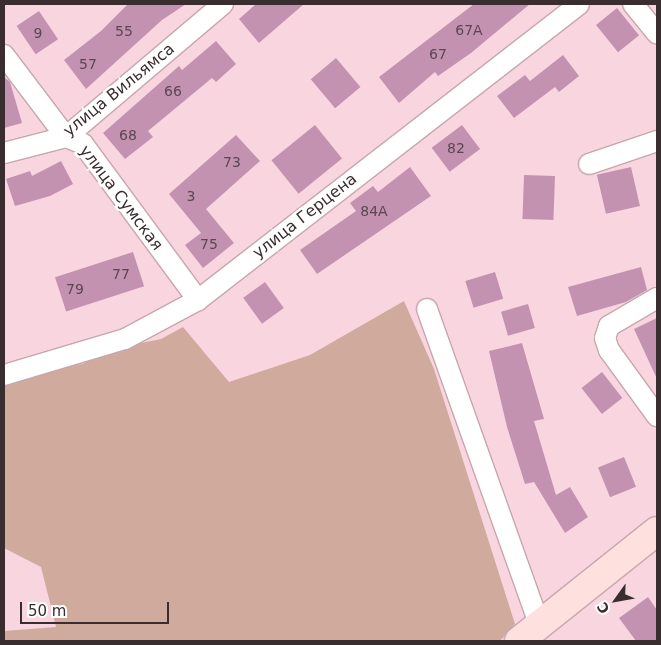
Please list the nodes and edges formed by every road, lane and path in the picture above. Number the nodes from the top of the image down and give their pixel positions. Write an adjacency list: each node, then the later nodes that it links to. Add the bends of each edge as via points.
1 (223, 4): 6 (street, улица Вильямса)
2 (578, 4): 11 (street, улица Герцена)
3 (633, 4): 4 (street)
4 (657, 34)
5 (4, 55): 6 (street, улица Сумская)
6 (66, 137): 8 (street, улица Вильямса); 11 (street, улица Сумская, via 83,144)
7 (657, 141): 9 (street)
8 (4, 153)
9 (589, 164)
10 (657, 298): 14 (street, via 609,326 605,338 609,350)
11 (198, 300): 13 (street, улица Герцена, via 125,339)
12 (427, 309): 16 (street)
13 (4, 375)
14 (657, 416)
15 (657, 531): 16 (main road)
16 (539, 623): 17 (main road)
17 (519, 641)

